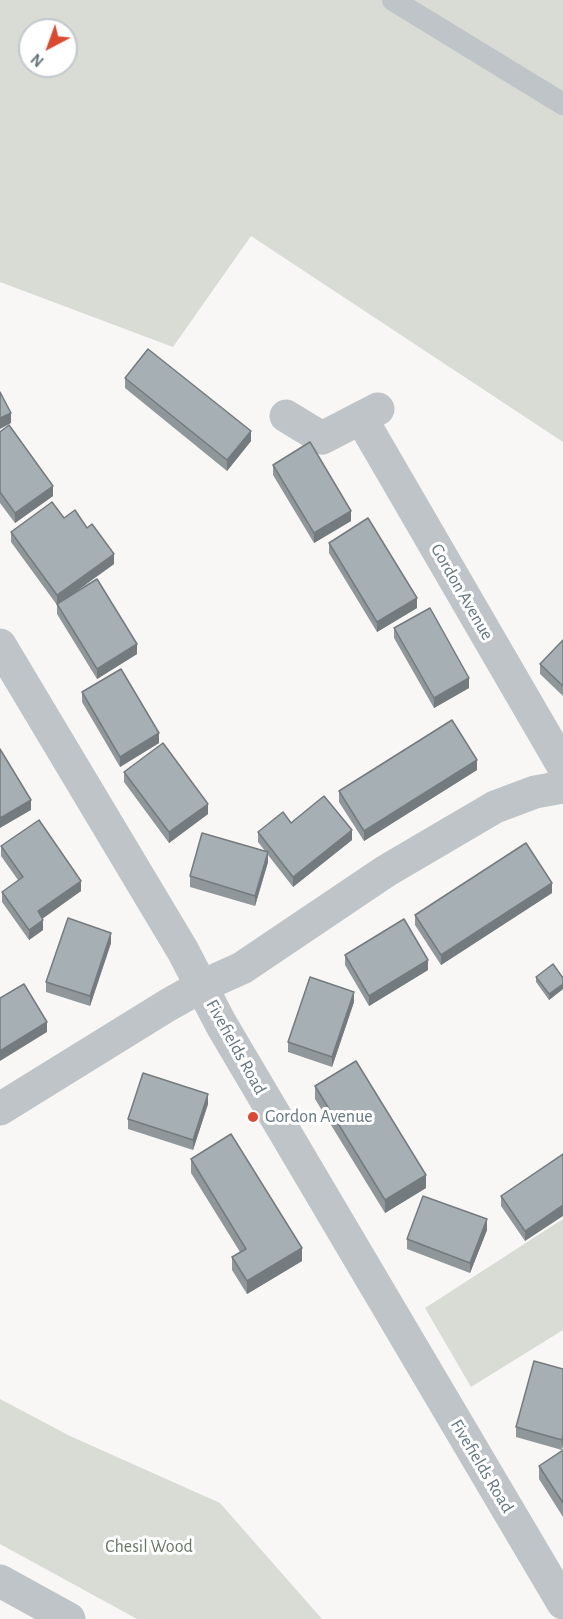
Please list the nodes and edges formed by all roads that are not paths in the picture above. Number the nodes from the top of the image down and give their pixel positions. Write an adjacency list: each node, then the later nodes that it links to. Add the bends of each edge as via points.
1 (393, 0): 2 (lane)
2 (563, 104)
3 (286, 416): 5 (street, Gordon Avenue, via 322,438 370,414)
4 (0, 645): 7 (street, Fivefields Road)
5 (563, 766)
6 (563, 787): 7 (street, via 535,792 495,807 386,871 242,968)
7 (202, 986): 8 (street); 10 (street, Fivefields Road, via 220,1024)
8 (0, 1109)
9 (0, 1581): 11 (street)
10 (563, 1603)
11 (69, 1619)

